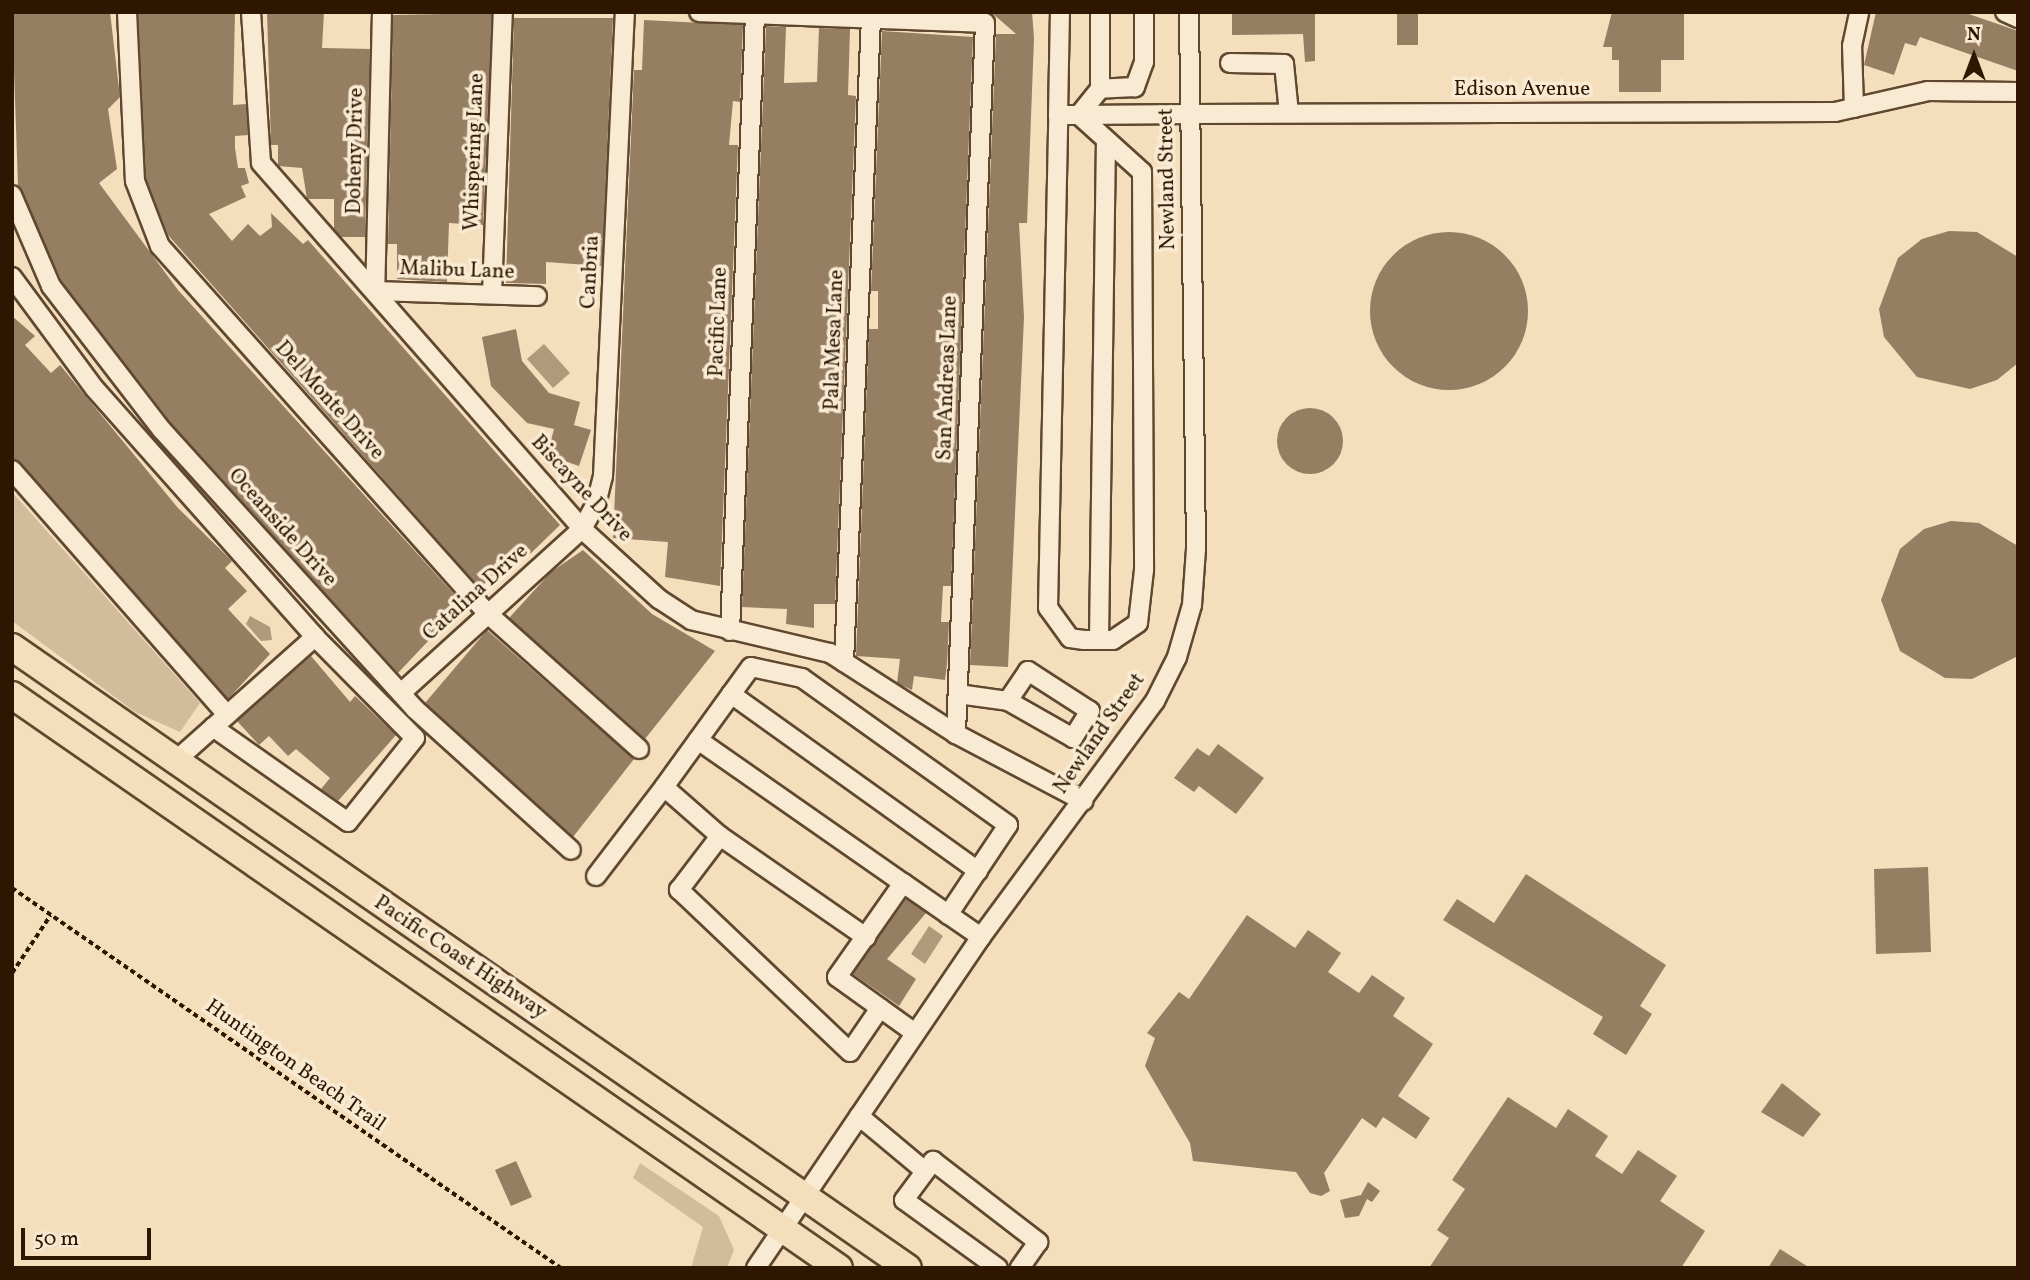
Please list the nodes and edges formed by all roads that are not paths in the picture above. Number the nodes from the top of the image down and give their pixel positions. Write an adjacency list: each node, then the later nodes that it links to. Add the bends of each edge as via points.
1 (127, 12): 32 (street, Del Monte Drive, via 135,181 160,246)
2 (251, 12): 27 (street, Biscayne Drive, via 261,163)
3 (382, 12): 27 (street, Doheny Drive)
4 (503, 12): 28 (street, Whispering Lane)
5 (625, 12): 31 (street, Canbria, via 603,476)
6 (699, 12): 13 (street)
7 (1060, 12): 22 (street)
8 (1100, 12): 17 (street)
9 (1144, 12): 17 (street, via 1144,62 1135,87)
10 (1189, 12): 21 (street, Newland Street)
11 (1859, 12): 19 (street, via 1852,46)
12 (2005, 12): 14 (street)
13 (755, 15): 15 (street); 33 (street, Pacific Lane)
14 (2018, 18)
15 (871, 19): 37 (street, Pala Mesa Lane); 40 (street, San Andreas Lane, via 985,23)
16 (1230, 64): 20 (street, via 1284,64)
17 (1100, 89): 23 (street)
18 (2018, 92): 19 (street, Edison Avenue, via 1928,90)
19 (1853, 107): 20 (street, Edison Avenue)
20 (1289, 113): 21 (street, Edison Avenue)
21 (1190, 114): 23 (street, Edison Avenue); 50 (street, Newland Street, via 1192,605 1177,657 1155,701)
22 (1058, 115): 23 (street, Edison Avenue); 35 (street, via 1048,608 1070,638)
23 (1079, 115): 24 (street)
24 (1107, 143): 35 (street); 35 (street, via 1142,172 1144,570 1138,623 1113,640)
25 (12, 195): 38 (street, Oceanside Drive, via 51,286 102,358)
26 (12, 277): 34 (street, via 95,389)
27 (375, 291): 28 (street, Malibu Lane); 31 (street, Biscayne Drive)
28 (492, 295): 29 (street, Malibu Lane)
29 (537, 296)
30 (12, 470): 43 (street)
31 (582, 529): 32 (street, Catalina Drive); 33 (street, Biscayne Drive, via 659,600 691,620)
32 (487, 613): 38 (street, Catalina Drive); 47 (street, Del Monte Drive)
33 (730, 631): 37 (street, Biscayne Drive, via 813,647)
34 (315, 637): 43 (street); 44 (street, via 415,738 348,822)
35 (1099, 640)
36 (12, 647): 48 (highway, Pacific Coast Highway)
37 (844, 662): 45 (street, Biscayne Drive)
38 (401, 692): 52 (street, Oceanside Drive)
39 (731, 694): 46 (street); 53 (street); 53 (street, via 751,667 802,678 1008,825)
40 (958, 694): 42 (street); 45 (street, San Andreas Lane)
41 (12, 695): 64 (highway, Pacific Coast Highway)
42 (1008, 701)
43 (227, 715): 44 (street)
44 (213, 727): 48 (street)
45 (956, 734): 50 (street, Biscayne Drive)
46 (698, 740): 49 (street); 55 (street)
47 (639, 749)
48 (173, 763): 63 (highway, Pacific Coast Highway)
49 (664, 787): 51 (street); 54 (street)
50 (1083, 801): 58 (street, Newland Street)
51 (720, 836): 57 (street); 59 (street, via 679,890 850,1052)
52 (571, 850)
53 (978, 871): 56 (street)
54 (596, 876)
55 (903, 883): 56 (street); 57 (street)
56 (948, 915): 58 (street)
57 (866, 937): 59 (street, via 837,977)
58 (981, 937): 60 (street, Newland Street)
59 (880, 1008): 60 (street)
60 (915, 1033): 61 (street, Newland Street)
61 (859, 1116): 62 (street); 63 (street, Newland Street)
62 (925, 1171): 68 (street, via 904,1200); 69 (street, via 933,1161 1038,1241)
63 (804, 1196): 64 (street, Newland Street); 67 (highway, Pacific Coast Highway)
64 (782, 1228): 65 (street, Newland Street); 66 (highway, Pacific Coast Highway)
65 (756, 1268)
66 (839, 1268)
67 (908, 1268)
68 (998, 1268)
69 (1020, 1268)

